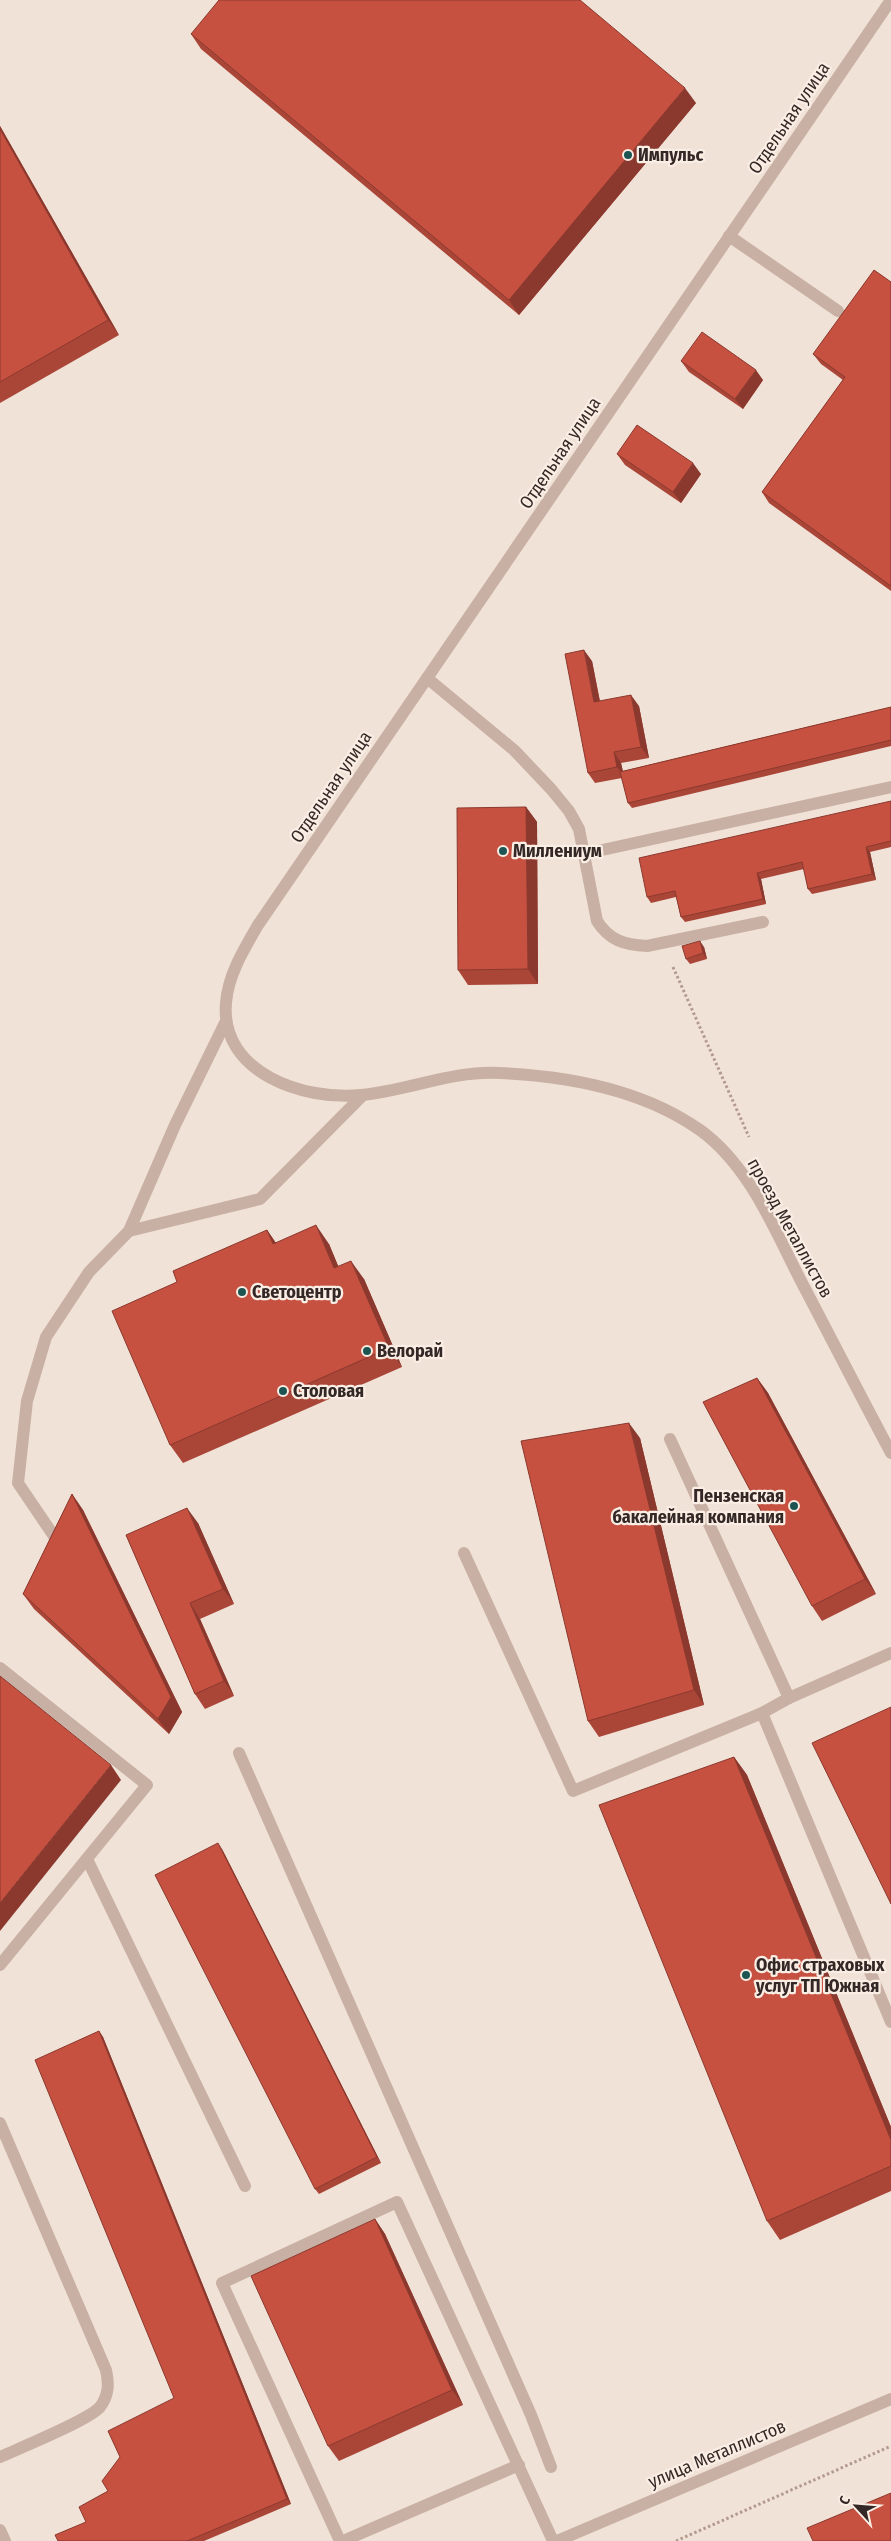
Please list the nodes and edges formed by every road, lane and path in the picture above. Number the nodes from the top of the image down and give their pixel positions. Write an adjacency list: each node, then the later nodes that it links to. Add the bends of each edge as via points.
1 (891, 0): 2 (street, Отдельная улица)
2 (729, 236): 3 (street); 4 (street, Отдельная улица)
3 (838, 311)
4 (428, 678): 6 (street, via 514,750 551,789 579,829); 8 (street, Отдельная улица)
5 (891, 787): 6 (street)
6 (584, 854): 9 (street, via 597,921 605,932 617,941 632,945)
7 (763, 922): 9 (street)
8 (258, 925): 10 (street, проезд Металлистов, via 231,979)
9 (663, 944): 12 (path)
10 (226, 1021): 11 (street, проезд Металлистов, via 238,1053 267,1076 309,1092 336,1097); 13 (street, via 175,1125)
11 (363, 1095): 13 (street, via 260,1199); 15 (street, проезд Металлистов, via 497,1072 553,1077 638,1097 701,1131 732,1159 762,1206)
12 (749, 1138)
13 (129, 1231): 16 (street, via 89,1272 46,1337 27,1401 18,1483)
14 (670, 1439): 20 (street)
15 (891, 1453)
16 (63, 1550)
17 (464, 1553): 21 (street, via 573,1791)
18 (891, 1653): 20 (street)
19 (0, 1668): 23 (street, via 147,1785)
20 (789, 1698): 21 (street)
21 (762, 1713): 25 (street)
22 (239, 1753): 32 (street)
23 (87, 1860): 24 (street); 27 (street)
24 (0, 1965)
25 (891, 2022)
26 (0, 2123): 30 (street, via 106,2370 109,2385 107,2395 94,2412)
27 (245, 2186)
28 (891, 2399): 36 (street, улица Металлистов)
29 (891, 2446): 37 (path)
30 (0, 2458)
31 (518, 2465): 35 (street); 35 (street, via 398,2202 222,2283); 36 (street)
32 (551, 2467)
33 (0, 2530): 34 (street)
34 (5, 2541)
35 (342, 2541)
36 (555, 2541)
37 (676, 2541)

